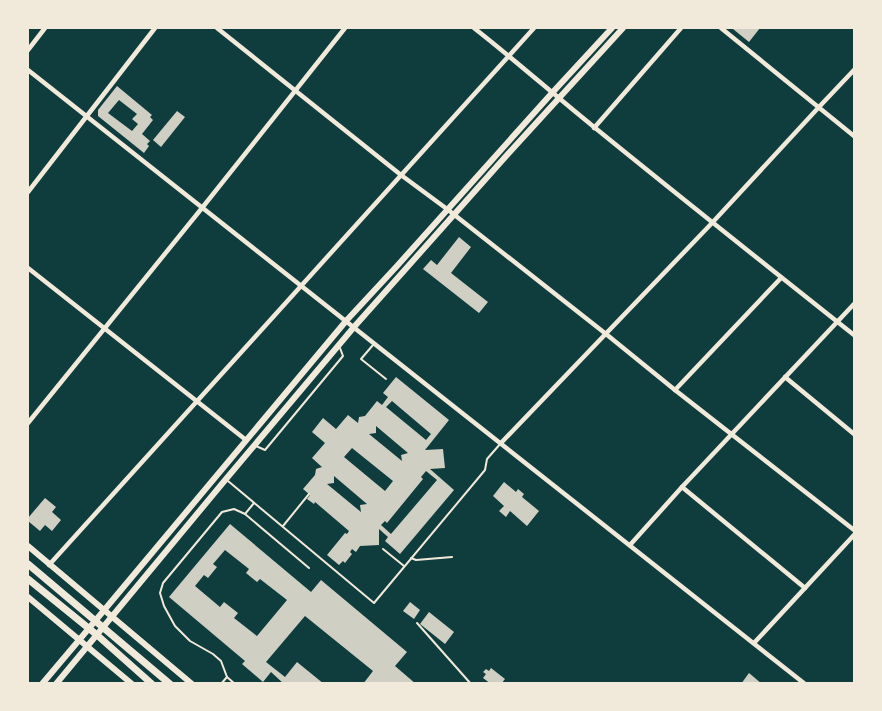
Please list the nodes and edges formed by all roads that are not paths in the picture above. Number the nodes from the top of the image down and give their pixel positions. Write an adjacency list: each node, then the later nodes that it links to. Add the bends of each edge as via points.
1 (44, 28): 11 (street)
2 (154, 28): 19 (street)
3 (217, 28): 15 (street)
4 (345, 28): 15 (street)
5 (474, 28): 12 (street)
6 (534, 28): 12 (street)
7 (612, 28): 16 (main road)
8 (624, 28): 17 (main road)
9 (682, 28): 20 (street)
10 (721, 28): 18 (street)
11 (28, 50)
12 (510, 56): 16 (street); 22 (street)
13 (28, 70): 19 (street)
14 (854, 70): 18 (street)
15 (295, 91): 22 (street); 24 (street)
16 (552, 93): 17 (street); 25 (main road)
17 (559, 98): 20 (street); 26 (main road)
18 (819, 107): 21 (street); 27 (street)
19 (86, 116): 23 (street); 24 (street)
20 (594, 128): 27 (street)
21 (854, 136)
22 (401, 175): 25 (street); 30 (street)
23 (28, 192)
24 (202, 208): 30 (street); 35 (street)
25 (447, 209): 26 (street); 32 (main road)
26 (455, 215): 34 (main road); 36 (street)
27 (712, 223): 29 (street); 36 (street)
28 (28, 268): 35 (street)
29 (781, 278): 33 (street); 42 (street)
30 (301, 286): 32 (street); 43 (street)
31 (854, 304): 33 (street)
32 (346, 321): 34 (street); 47 (main road)
33 (838, 322): 37 (street); 40 (street)
34 (354, 327): 38 (street); 39 (main road)
35 (104, 328): 43 (street); 44 (street)
36 (606, 334): 42 (street); 48 (street)
37 (854, 335)
38 (374, 343): 41 (lane, via 361,359); 48 (street)
39 (339, 346): 49 (main road); 49 (lane, via 343,356 265,450)
40 (785, 377): 45 (street); 46 (street)
41 (386, 379)
42 (675, 390): 45 (street)
43 (197, 401): 47 (street); 64 (street)
44 (28, 423)
45 (732, 434): 51 (street); 56 (street)
46 (854, 434)
47 (246, 440): 70 (main road)
48 (500, 443): 58 (street); 62 (lane, via 488,459 485,470)
49 (254, 446): 50 (main road)
50 (226, 479): 53 (lane); 71 (main road)
51 (682, 487): 58 (street); 68 (street)
52 (309, 494): 55 (lane)
53 (254, 503): 54 (lane); 55 (lane)
54 (245, 514): 66 (lane); 80 (lane, via 234,509 222,512 163,583 160,593 175,626 221,661)
55 (283, 526): 65 (lane, via 374,603)
56 (854, 530)
57 (854, 535): 68 (street)
58 (630, 545): 78 (street)
59 (28, 546): 64 (main road)
60 (383, 548): 65 (lane)
61 (452, 557): 62 (lane)
62 (411, 558): 65 (lane)
63 (28, 564): 72 (highway)
64 (49, 564): 70 (main road)
65 (404, 566)
66 (309, 568)
67 (28, 579): 75 (highway)
68 (805, 588): 78 (street)
69 (28, 597): 77 (main road)
70 (104, 610): 71 (main road); 72 (main road)
71 (112, 616): 74 (main road); 86 (main road)
72 (96, 621): 74 (highway); 75 (main road)
73 (417, 623): 89 (lane)
74 (104, 627): 76 (main road); 85 (highway)
75 (89, 629): 76 (highway); 77 (main road)
76 (97, 635): 79 (main road); 84 (highway)
77 (80, 640): 79 (main road); 81 (main road)
78 (754, 643): 90 (street)
79 (88, 646): 82 (main road); 83 (main road)
80 (226, 676): 87 (lane); 88 (lane)
81 (42, 684)
82 (56, 684)
83 (132, 684)
84 (152, 684)
85 (170, 684)
86 (192, 684)
87 (221, 684)
88 (235, 684)
89 (470, 684)
90 (805, 684)

